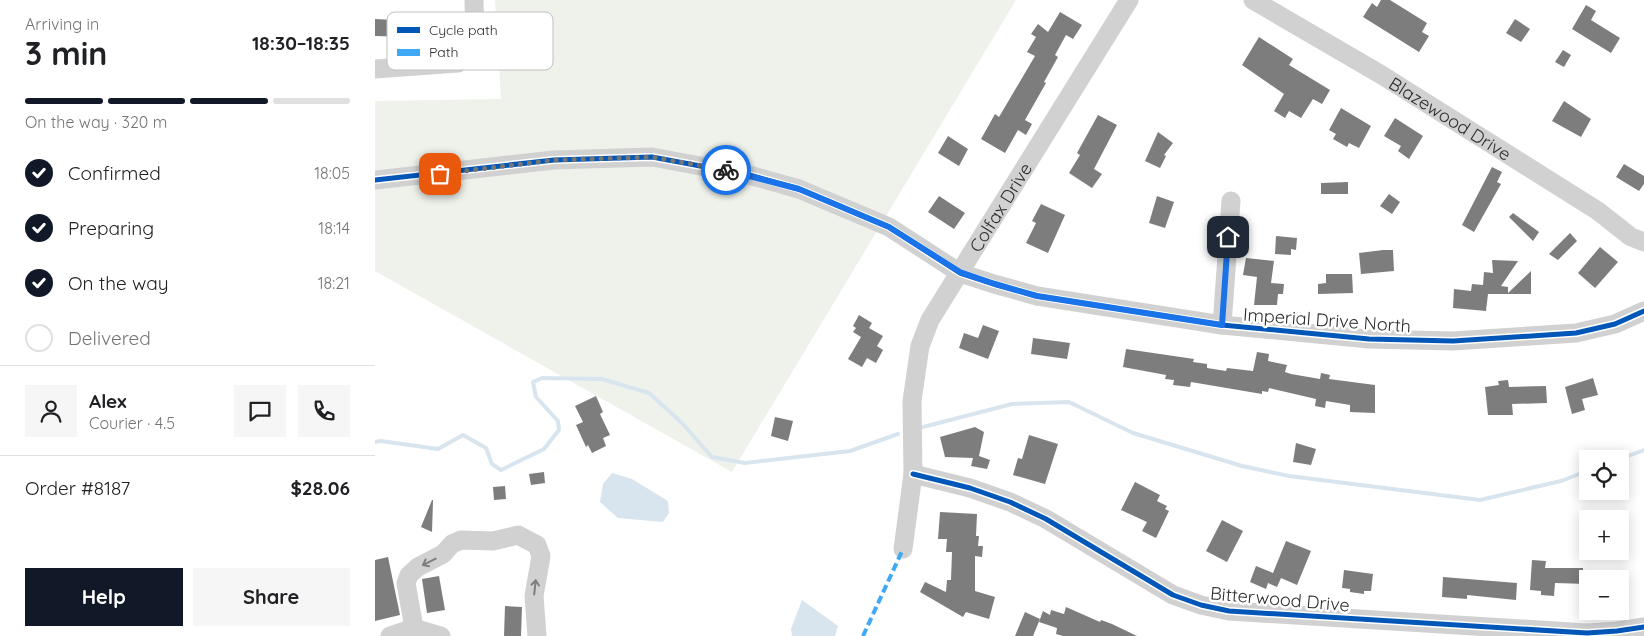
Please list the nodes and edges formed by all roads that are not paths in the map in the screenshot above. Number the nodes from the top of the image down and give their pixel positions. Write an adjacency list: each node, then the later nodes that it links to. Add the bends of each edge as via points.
1 (1129, 0): 6 (street, Colfax Drive)
2 (1253, 0): 5 (street, Blazewood Drive, via 1380,74)
3 (375, 180): 6 (street, Imperial Drive North, via 554,160 652,157 749,175 799,189 889,227)
4 (1231, 201): 8 (street)
5 (1644, 242)
6 (960, 272): 8 (street, Imperial Drive North, via 1037,296); 9 (street, Colfax Drive, via 930,320 920,346 912,401)
7 (1644, 311): 8 (street, Imperial Drive North, via 1615,324 1576,333 1453,341 1359,338)
8 (1222, 325)
9 (913, 474): 10 (street, Colfax Drive); 13 (street, Bitterwood Drive, via 1010,502 1046,519 1173,595 1201,605)
10 (903, 549)
11 (1644, 627): 13 (street, Bitterwood Drive, via 1587,633)
12 (413, 628): 14 (street); 15 (street); 16 (street, one-way to 12, via 534,596 541,556 537,545 518,535 493,541 461,540 418,567 406,583)
13 (1390, 629)
14 (390, 636)
15 (441, 636)
16 (537, 636)

